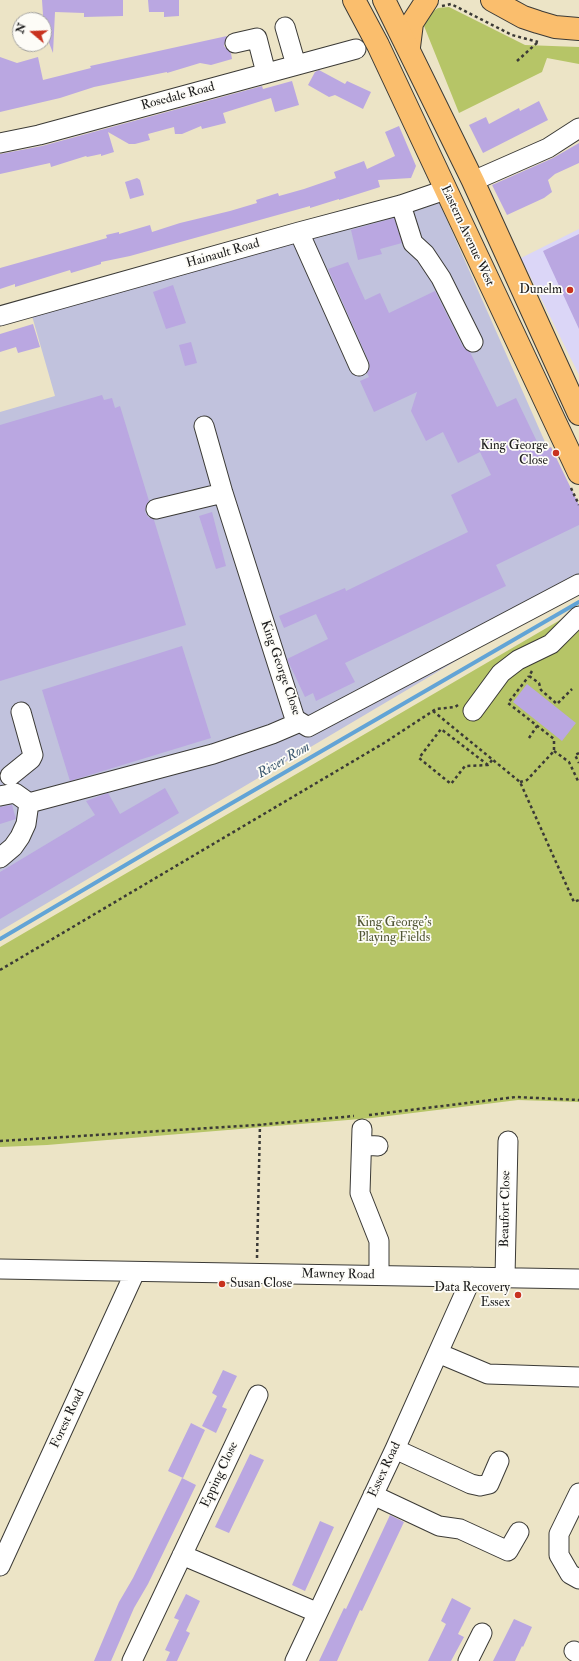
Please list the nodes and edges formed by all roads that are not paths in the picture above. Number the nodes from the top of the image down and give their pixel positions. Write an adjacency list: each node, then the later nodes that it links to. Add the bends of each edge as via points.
1 (354, 0): 15 (main road, Eastern Avenue West, via 378,45)
2 (384, 0): 8 (main road)
3 (427, 0): 8 (main road, via 412,22)
4 (492, 0): 6 (main road, via 538,22 555,27)
5 (285, 27): 10 (street)
6 (579, 29)
7 (235, 43): 11 (street, via 257,38)
8 (409, 47): 14 (main road)
9 (356, 49): 10 (street, Rosedale Road)
10 (296, 65): 11 (street, Rosedale Road)
11 (266, 73): 13 (street, Rosedale Road, via 39,136)
12 (579, 128): 14 (street, via 548,148)
13 (0, 143)
14 (473, 181): 21 (main road)
15 (444, 190): 16 (street, Hainault Road); 23 (main road, Eastern Avenue West)
16 (401, 205): 17 (street, Hainault Road); 19 (street, via 413,243 425,254 441,278)
17 (299, 232): 18 (street, Hainault Road); 20 (street)
18 (0, 316)
19 (473, 342)
20 (359, 366)
21 (579, 414)
22 (204, 426): 24 (street, King George Close)
23 (579, 473)
24 (223, 494): 25 (street); 30 (street, King George Close, via 295,719)
25 (156, 509)
26 (579, 584): 30 (street, King George Close, via 308,727)
27 (579, 616): 28 (street, via 551,644 518,660 501,673)
28 (473, 711)
29 (22, 712): 31 (street, via 33,755)
30 (300, 722): 31 (street, via 213,754)
31 (11, 788): 32 (street, via 26,824 14,847)
32 (0, 858)
33 (364, 1130): 37 (street, via 360,1193 379,1241)
34 (508, 1141): 39 (street, Beaufort Close)
35 (0, 1269): 36 (street, Mawney Road)
36 (136, 1272): 37 (street, Mawney Road); 50 (street, Forest Road)
37 (379, 1275): 38 (street, Mawney Road)
38 (472, 1277): 39 (street, Mawney Road); 41 (street, Essex Road)
39 (505, 1277): 40 (street, Mawney Road)
40 (579, 1279)
41 (438, 1353): 42 (street, via 488,1374); 44 (street, Essex Road)
42 (579, 1376)
43 (258, 1395): 49 (street, Epping Close)
44 (395, 1449): 45 (street, via 480,1486 489,1484); 47 (street, Essex Road)
45 (499, 1460)
46 (579, 1493): 51 (street, via 559,1534 559,1555 570,1574)
47 (373, 1495): 48 (street, via 439,1526 460,1529 508,1551); 52 (street, Essex Road)
48 (519, 1532)
49 (182, 1555): 52 (street); 54 (street, Epping Close)
50 (0, 1566)
51 (579, 1579)
52 (316, 1612): 55 (street, Essex Road)
53 (482, 1633): 56 (street)
54 (132, 1661)
55 (295, 1661)
56 (468, 1661)

